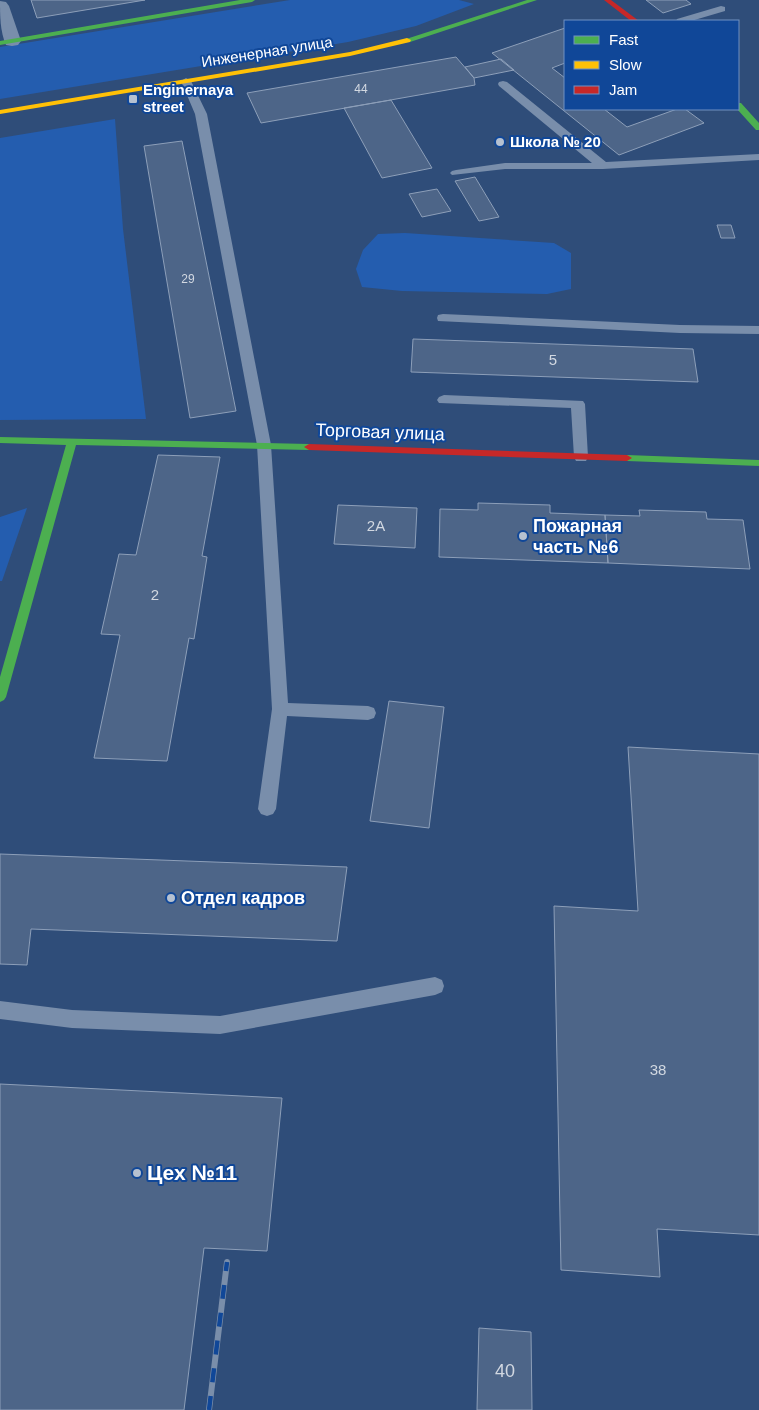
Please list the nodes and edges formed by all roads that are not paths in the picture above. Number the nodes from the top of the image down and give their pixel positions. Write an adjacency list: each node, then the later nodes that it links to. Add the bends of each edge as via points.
1 (252, 0): 10 (main road)
2 (534, 0): 5 (main road, Инженерная улица)
3 (608, 0): 8 (main road)
4 (484, 2): 5 (main road)
5 (522, 4): 11 (main road, Инженерная улица, via 426,36 350,54)
6 (0, 6): 10 (street)
7 (720, 9): 9 (lane)
8 (635, 20)
9 (685, 20)
10 (6, 42)
11 (186, 81): 14 (main road, Инженерная улица); 24 (lane, via 201,114)
12 (503, 84): 17 (lane)
13 (739, 106): 15 (main road)
14 (0, 112)
15 (759, 128)
16 (759, 157): 17 (lane)
17 (603, 166): 18 (lane, via 505,166)
18 (456, 173)
19 (443, 318): 20 (lane)
20 (759, 330)
21 (444, 400): 25 (lane, via 578,404)
22 (0, 440): 23 (main road, Торговая улица)
23 (72, 442): 24 (main road, Торговая улица); 27 (main road)
24 (264, 445): 25 (main road, Торговая улица); 28 (lane)
25 (581, 457): 26 (main road, Торговая улица)
26 (759, 463)
27 (0, 697)
28 (280, 709): 29 (lane); 30 (lane)
29 (368, 713)
30 (267, 809)
31 (435, 986): 32 (lane, via 220,1025 72,1019)
32 (0, 1010)

